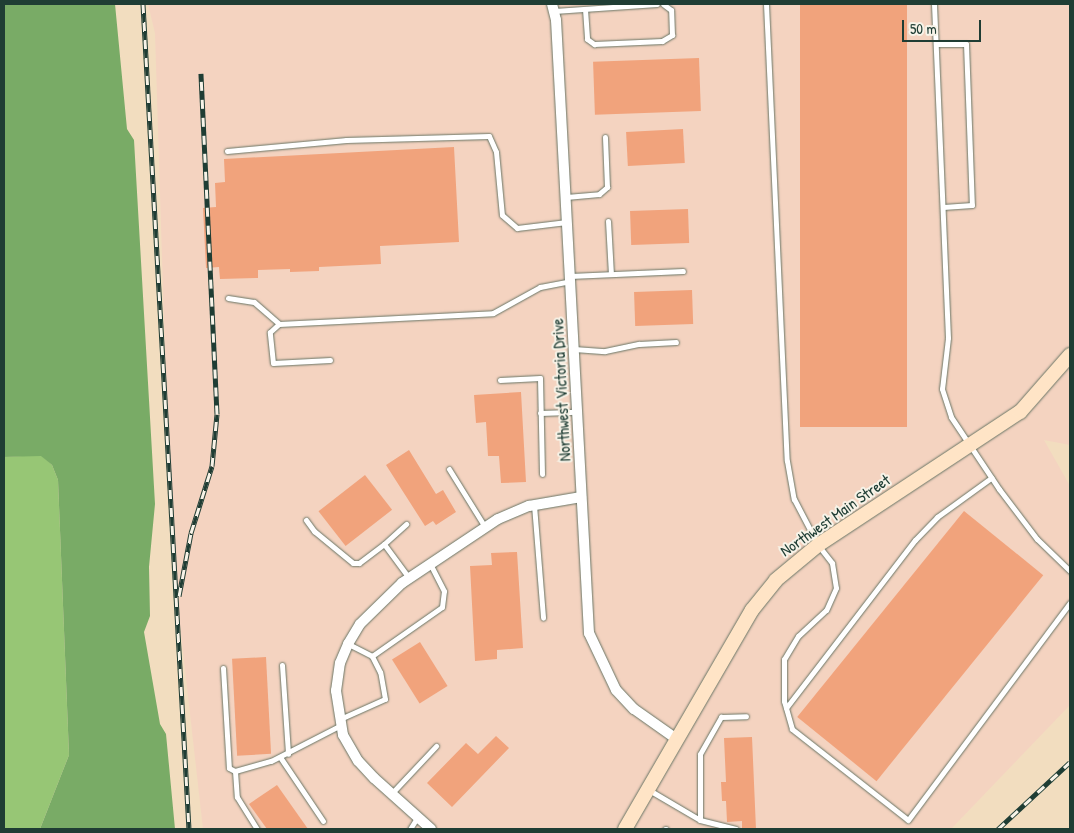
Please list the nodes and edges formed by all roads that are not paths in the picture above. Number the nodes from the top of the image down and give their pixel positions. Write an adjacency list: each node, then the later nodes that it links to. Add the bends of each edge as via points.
1 (657, 4): 6 (lane)
2 (663, 4): 6 (lane, via 671,10 672,35 662,41 594,44 587,39)
3 (766, 4): 36 (lane, via 787,461 794,499)
4 (934, 4): 7 (lane)
5 (553, 7): 6 (lane); 10 (street, Northwest Victoria Drive)
6 (585, 9)
7 (936, 44): 11 (lane); 11 (lane, via 966,44 972,205)
8 (605, 137): 10 (lane, via 607,187 599,194)
9 (227, 152): 13 (lane, via 346,140 488,136 496,152 502,215 518,228)
10 (566, 197): 13 (street, Northwest Victoria Drive)
11 (942, 207): 26 (lane, via 948,338 942,389 950,417)
12 (608, 221): 15 (lane)
13 (567, 222): 16 (street, Northwest Victoria Drive)
14 (683, 271): 15 (lane)
15 (611, 274): 16 (lane)
16 (570, 278): 18 (lane, via 540,287 493,313); 20 (street, Northwest Victoria Drive)
17 (228, 298): 18 (lane, via 254,302)
18 (279, 324): 22 (lane, via 270,332 273,363)
19 (676, 342): 20 (lane, via 639,344 605,351)
20 (574, 350): 24 (street, Northwest Victoria Drive)
21 (1070, 355): 26 (street, Northwest Main Street, via 1020,412)
22 (330, 360)
23 (500, 380): 25 (lane, via 540,378)
24 (577, 412): 25 (lane); 30 (street, Northwest Victoria Drive)
25 (540, 414): 28 (lane)
26 (970, 445): 29 (lane); 36 (street, Northwest Main Street)
27 (449, 469): 34 (lane)
28 (542, 474)
29 (991, 478): 38 (lane, via 1038,539); 46 (lane, via 937,517 915,540)
30 (581, 497): 31 (street); 49 (street, Northwest Victoria Drive, via 587,619 592,644 606,674 623,698)
31 (534, 504): 34 (street); 41 (lane)
32 (306, 520): 35 (lane, via 314,531 353,563 359,563)
33 (406, 524): 35 (lane)
34 (485, 527): 37 (street)
35 (384, 544): 39 (lane)
36 (818, 545): 46 (lane, via 832,563 836,588 826,610 798,636 784,659); 49 (street, Northwest Main Street, via 776,580 752,610)
37 (430, 563): 39 (street); 43 (lane, via 444,592 442,607)
38 (1070, 571)
39 (409, 578): 42 (street, via 376,606)
40 (1070, 603): 46 (lane, via 908,820 792,729)
41 (543, 618)
42 (348, 644): 43 (lane); 48 (street, via 338,677)
43 (372, 656): 48 (lane, via 380,672 385,699)
44 (282, 665): 51 (lane)
45 (223, 668): 53 (lane, via 228,764)
46 (786, 708)
47 (746, 716): 57 (lane, via 721,717 700,754)
48 (340, 722): 51 (lane); 55 (street, via 358,761)
49 (678, 740): 54 (street, Northwest Main Street)
50 (436, 746): 55 (lane)
51 (288, 754): 52 (lane)
52 (280, 757): 53 (lane); 58 (lane)
53 (235, 771): 59 (lane, via 237,797)
54 (648, 790): 57 (lane); 62 (street, Northwest Main Street)
55 (391, 794): 56 (street)
56 (418, 818): 60 (lane); 61 (street)
57 (700, 820): 63 (lane)
58 (323, 821)
59 (257, 829)
60 (410, 829)
61 (431, 829)
62 (625, 829)
63 (736, 829)

